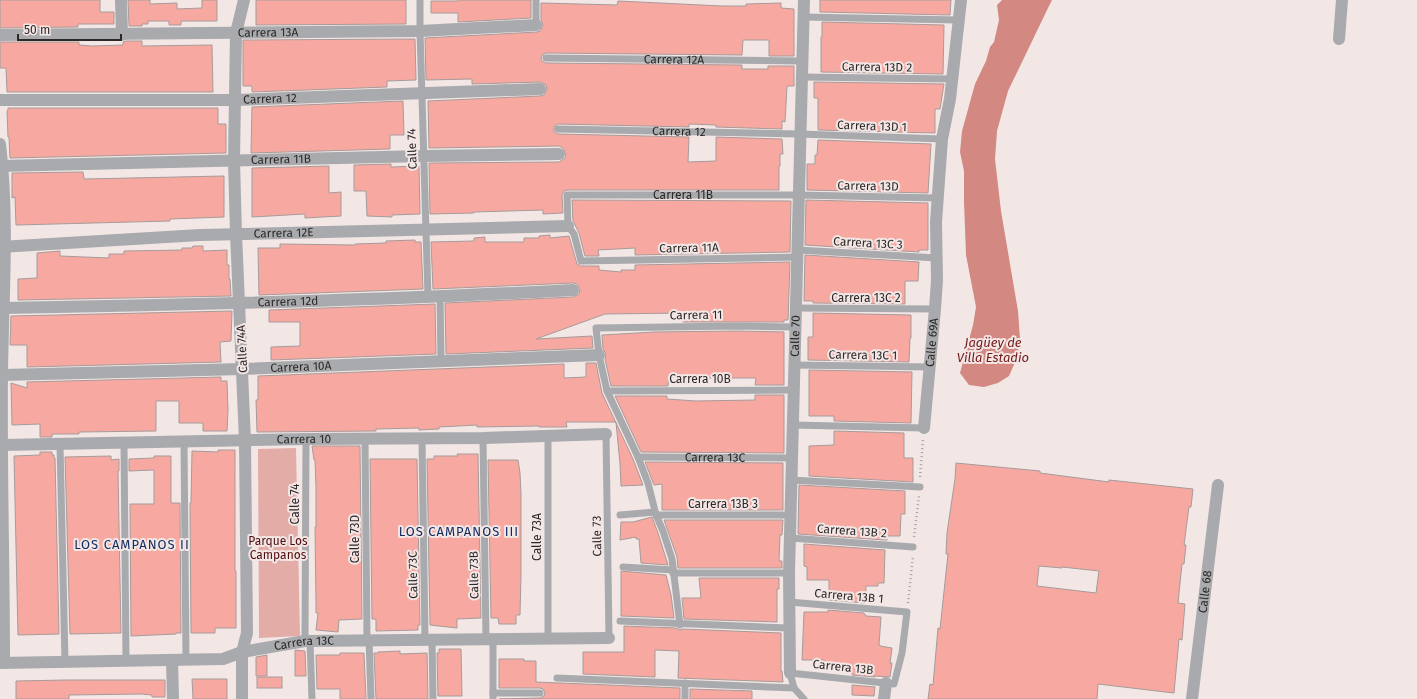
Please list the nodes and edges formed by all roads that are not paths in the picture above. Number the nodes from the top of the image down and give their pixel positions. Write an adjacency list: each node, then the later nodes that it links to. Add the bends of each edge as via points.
1 (121, 0): 14 (street)
2 (244, 0): 12 (street, Calle 74A)
3 (420, 0): 11 (lane, Calle 74)
4 (536, 0): 10 (lane)
5 (804, 0): 8 (street, Calle 70)
6 (961, 0): 9 (street, Calle 69A)
7 (1342, 0): 15 (street)
8 (803, 18): 9 (lane); 17 (street, Calle 70)
9 (958, 20): 19 (street, Calle 69A)
10 (536, 25): 11 (street, Carrera 13A)
11 (420, 31): 12 (street, Carrera 13A); 21 (lane, Calle 74)
12 (236, 33): 14 (street, Carrera 13A); 23 (street, Calle 74A)
13 (0, 35): 14 (street, Carrera 13A)
14 (122, 35)
15 (1339, 39)
16 (546, 58): 17 (lane, Carrera 12A)
17 (802, 62): 18 (street, Calle 70)
18 (802, 77): 19 (lane, Carrera 13D 2); 25 (street, Calle 70)
19 (952, 79): 26 (street, Calle 69A)
20 (540, 89): 21 (street, Carrera 12)
21 (422, 93): 23 (street, Carrera 12); 29 (lane, Calle 74)
22 (0, 100): 23 (street, Carrera 12)
23 (234, 100): 30 (street, Calle 74A)
24 (558, 129): 25 (lane, Carrera 12)
25 (800, 134): 26 (lane, Carrera 13D 1); 32 (street, Calle 70)
26 (942, 140): 33 (street, Calle 69A)
27 (0, 144): 31 (street)
28 (559, 154): 29 (street, Carrera 11B)
29 (424, 156): 30 (street, Carrera 11B); 35 (lane, Calle 74)
30 (234, 160): 31 (street, Carrera 11B); 36 (street, Calle 74A)
31 (1, 166): 37 (street)
32 (799, 196): 33 (lane, Carrera 13D); 34 (lane, Carrera 11B, via 567,195); 38 (street, Calle 70)
33 (937, 198): 39 (street, Calle 69A)
34 (568, 226): 35 (street, Carrera 12E); 38 (lane, Carrera 11A, via 574,234 581,262)
35 (425, 229): 36 (street, Carrera 12E); 41 (lane, Calle 74)
36 (236, 234): 37 (street, Carrera 12E); 43 (street, Calle 74A)
37 (2, 246): 46 (street)
38 (798, 254): 39 (lane, Carrera 13C 3); 44 (street, Calle 70)
39 (937, 258): 45 (street, Calle 69A)
40 (573, 290): 42 (street, Carrera 12d)
41 (428, 297): 42 (street, Carrera 12d); 43 (street, Carrera 12d)
42 (440, 297): 49 (lane)
43 (240, 304): 46 (street, Carrera 12d); 52 (street, Calle 74A)
44 (796, 308): 45 (lane, Carrera 13C 2); 47 (street, Calle 70)
45 (935, 309): 51 (street, Calle 69A)
46 (2, 316): 53 (street)
47 (795, 327): 48 (lane, Carrera 11, via 596,328); 50 (street, Calle 70)
48 (599, 355): 49 (street, Carrera 10A); 55 (lane)
49 (441, 361): 52 (street, Carrera 10A)
50 (794, 365): 51 (lane, Carrera 13C 1); 54 (street, Calle 70)
51 (931, 367): 57 (street, Calle 69A)
52 (243, 369): 53 (street, Carrera 10A); 64 (street, Calle 74A)
53 (1, 383): 68 (street)
54 (794, 390): 55 (lane, Carrera 10B); 56 (street, Calle 70)
55 (607, 391): 69 (lane)
56 (793, 425): 57 (lane); 70 (street, Calle 70)
57 (924, 428)
58 (606, 434): 59 (street, Carrera 10); 90 (lane, Calle 73)
59 (548, 436): 60 (street, Carrera 10); 89 (lane, Calle 73A)
60 (483, 438): 63 (street, Carrera 10); 88 (lane, Calle 73B)
61 (306, 439): 62 (street, Carrera 10); 64 (street, Carrera 10); 93 (lane, Calle 74)
62 (366, 439): 63 (street, Carrera 10); 91 (lane, Calle 73D)
63 (422, 439): 92 (lane, Calle 73C)
64 (245, 441): 65 (street, Carrera 10); 94 (street, Calle 74A, via 247,633)
65 (184, 442): 66 (street, Carrera 10); 96 (lane)
66 (124, 443): 67 (street, Carrera 10); 97 (lane)
67 (60, 445): 68 (street, Carrera 10); 98 (lane)
68 (2, 450): 77 (street)
69 (638, 457): 70 (lane, Carrera 13C); 74 (lane, via 648,482)
70 (792, 458): 71 (street, Calle 70)
71 (791, 480): 73 (lane); 76 (street, Calle 70)
72 (1218, 485): 115 (street, Calle 68)
73 (920, 487)
74 (655, 514): 75 (lane, Carrera 13B 3); 76 (lane, Carrera 13B 3); 81 (lane, via 672,559)
75 (620, 515)
76 (791, 515): 78 (street, Calle 70)
77 (2, 517): 83 (street)
78 (790, 538): 79 (lane, Carrera 13B 2); 82 (street, Calle 70)
79 (914, 547)
80 (622, 567): 81 (lane)
81 (673, 571): 82 (lane); 86 (lane)
82 (789, 573): 84 (street, Calle 70)
83 (2, 587): 99 (street)
84 (789, 602): 87 (street, Calle 70); 103 (lane, Carrera 13B 1, via 907,612 902,653)
85 (620, 621): 86 (lane)
86 (680, 625): 87 (lane)
87 (790, 628): 100 (street, Calle 70)
88 (490, 638): 89 (street, Carrera 13C); 92 (street, Carrera 13C); 106 (lane, Calle 73B)
89 (548, 638): 90 (street, Carrera 13C)
90 (609, 638)
91 (368, 639): 92 (street, Carrera 13C); 93 (street, Carrera 13C); 110 (lane, Calle 73D)
92 (429, 639): 111 (lane, Calle 73C)
93 (308, 641): 94 (street, Carrera 13C); 109 (lane)
94 (242, 652): 96 (street, Carrera 13C, via 223,658); 108 (street, Calle 74A)
95 (172, 660): 96 (street, Carrera 13C); 97 (street, Carrera 13C); 107 (street)
96 (186, 660)
97 (126, 661): 98 (street, Carrera 13C)
98 (65, 662): 99 (street, Carrera 13C)
99 (2, 663)
100 (790, 673): 103 (lane, Carrera 13B); 104 (lane)
101 (557, 678): 102 (lane)
102 (685, 683): 104 (lane); 112 (lane)
103 (890, 683): 114 (street)
104 (794, 688): 113 (lane)
105 (540, 693): 106 (lane)
106 (493, 696)
107 (173, 699)
108 (242, 699)
109 (312, 699)
110 (371, 699)
111 (433, 699)
112 (685, 699)
113 (804, 699)
114 (884, 699)
115 (1192, 699)

